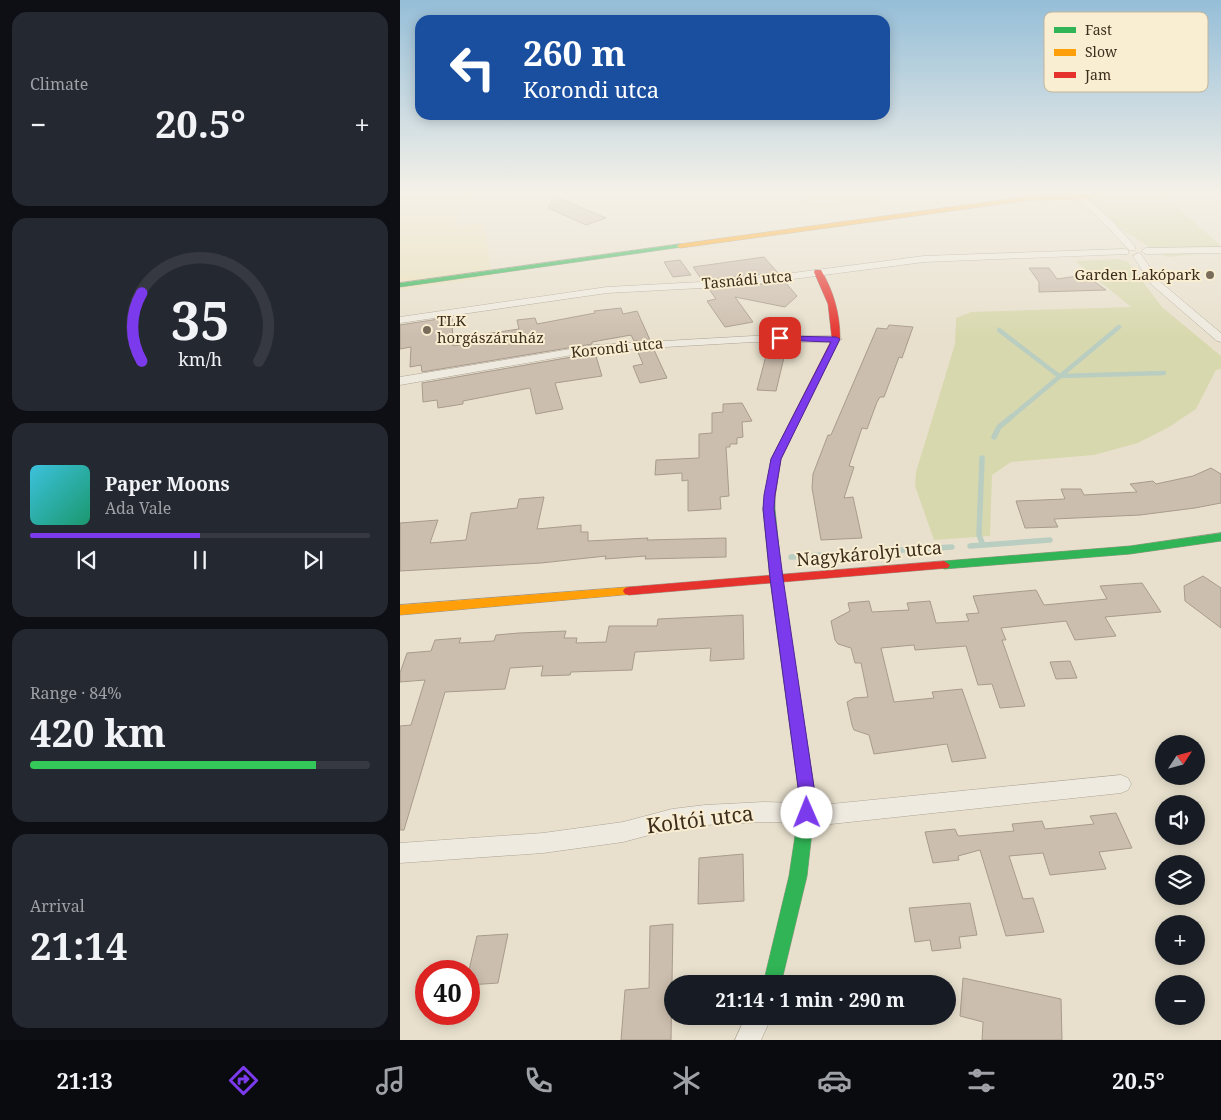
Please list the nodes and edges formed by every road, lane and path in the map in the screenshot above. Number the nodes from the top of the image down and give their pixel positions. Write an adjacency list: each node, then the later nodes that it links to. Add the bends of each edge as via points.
1 (723, 241): 6 (street)
2 (1124, 241): 4 (street)
3 (1221, 250): 4 (street, Tasnádi utca)
4 (1135, 252): 5 (street, Tasnádi utca, via 940,258); 9 (street, via 1154,282)
5 (818, 272): 7 (street, Tasnádi utca, via 739,282 607,290); 8 (street, via 834,300 838,319)
6 (400, 285)
7 (400, 320)
8 (836, 339): 10 (street, Korondi utca, via 753,339 605,347); 12 (street, via 776,459 769,509)
9 (1221, 339)
10 (400, 381)
11 (1221, 537): 12 (street, Nagykárolyi utca, via 1130,550)
12 (776, 578): 13 (street, Nagykárolyi utca); 15 (street)
13 (400, 610)
14 (1121, 784): 15 (street, Koltói utca, via 831,814)
15 (807, 813): 16 (street, Koltói utca, via 705,815 672,819 623,832 543,843); 17 (street, via 794,899)
16 (400, 853)
17 (775, 975)
18 (755, 1025): 19 (street)
19 (748, 1040)

